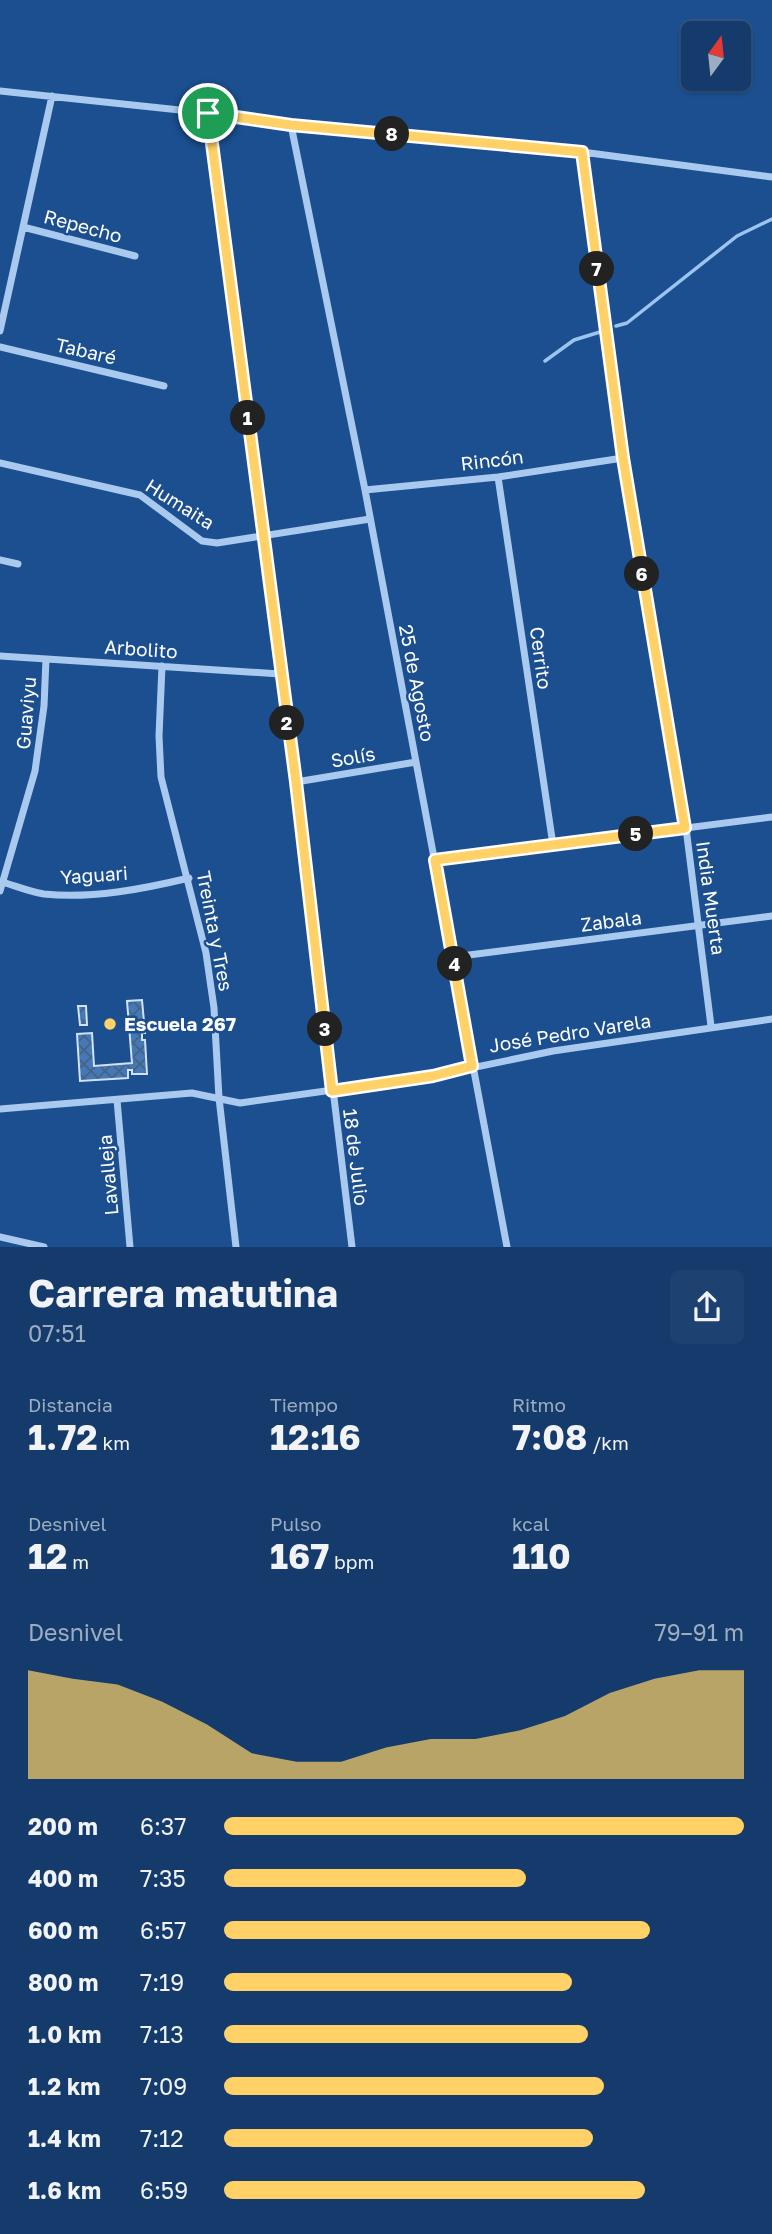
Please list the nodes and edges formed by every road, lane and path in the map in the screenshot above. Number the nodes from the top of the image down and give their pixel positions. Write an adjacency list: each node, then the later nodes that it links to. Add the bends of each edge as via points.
1 (0, 91): 2 (street)
2 (52, 96): 3 (street); 7 (street)
3 (208, 113): 4 (street); 17 (street, 18 de Julio)
4 (291, 125): 5 (street); 15 (street, 25 de Agosto)
5 (582, 152): 6 (street); 12 (street, India Muerta)
6 (772, 177)
7 (23, 227): 8 (street, Repecho); 9 (street)
8 (135, 256)
9 (0, 331)
10 (0, 347): 11 (street, Tabaré)
11 (164, 386)
12 (623, 458): 14 (street, Rincón); 27 (street, India Muerta)
13 (0, 463): 17 (street, Humaita, via 140,495 202,541)
14 (498, 477): 15 (street, Rincón); 28 (street, Cerrito)
15 (365, 490): 16 (street, 25 de Agosto)
16 (370, 519): 17 (street); 24 (street, 25 de Agosto)
17 (263, 538): 23 (street, 18 de Julio)
18 (0, 560): 19 (street)
19 (18, 564)
20 (0, 656): 21 (street, Arbolito)
21 (46, 659): 22 (street, Arbolito); 31 (street, Guaviyu, via 35,771)
22 (162, 666): 23 (street, Arbolito); 30 (street, Treinta y Tres, via 161,777)
23 (279, 674): 25 (street, 18 de Julio)
24 (416, 762): 25 (street, Solís); 29 (street, 25 de Agosto)
25 (296, 782): 39 (street, 18 de Julio)
26 (772, 817): 27 (street)
27 (685, 828): 28 (street); 34 (street, India Muerta)
28 (553, 845): 29 (street)
29 (435, 860): 35 (street, 25 de Agosto)
30 (189, 878): 31 (street, Yaguari, via 86,894 41,894); 40 (street, Treinta y Tres, via 214,1007)
31 (2, 882): 32 (street, Guaviyu)
32 (0, 891)
33 (772, 916): 34 (street, Zabala)
34 (701, 925): 35 (street, Zabala); 37 (street, India Muerta)
35 (453, 957): 38 (street, 25 de Agosto)
36 (772, 1019): 37 (street, José Pedro Varela)
37 (711, 1026): 38 (street, José Pedro Varela)
38 (472, 1066): 39 (street, José Pedro Varela); 48 (street, 25 de Agosto)
39 (332, 1091): 40 (street, José Pedro Varela, via 240,1102); 47 (street, 18 de Julio)
40 (219, 1098): 41 (street, José Pedro Varela, via 192,1093); 46 (street, Treinta y Tres)
41 (117, 1100): 42 (street, José Pedro Varela); 45 (street, Lavalleja)
42 (0, 1109)
43 (0, 1237): 44 (street)
44 (44, 1247)
45 (130, 1247)
46 (236, 1247)
47 (352, 1247)
48 (507, 1247)

